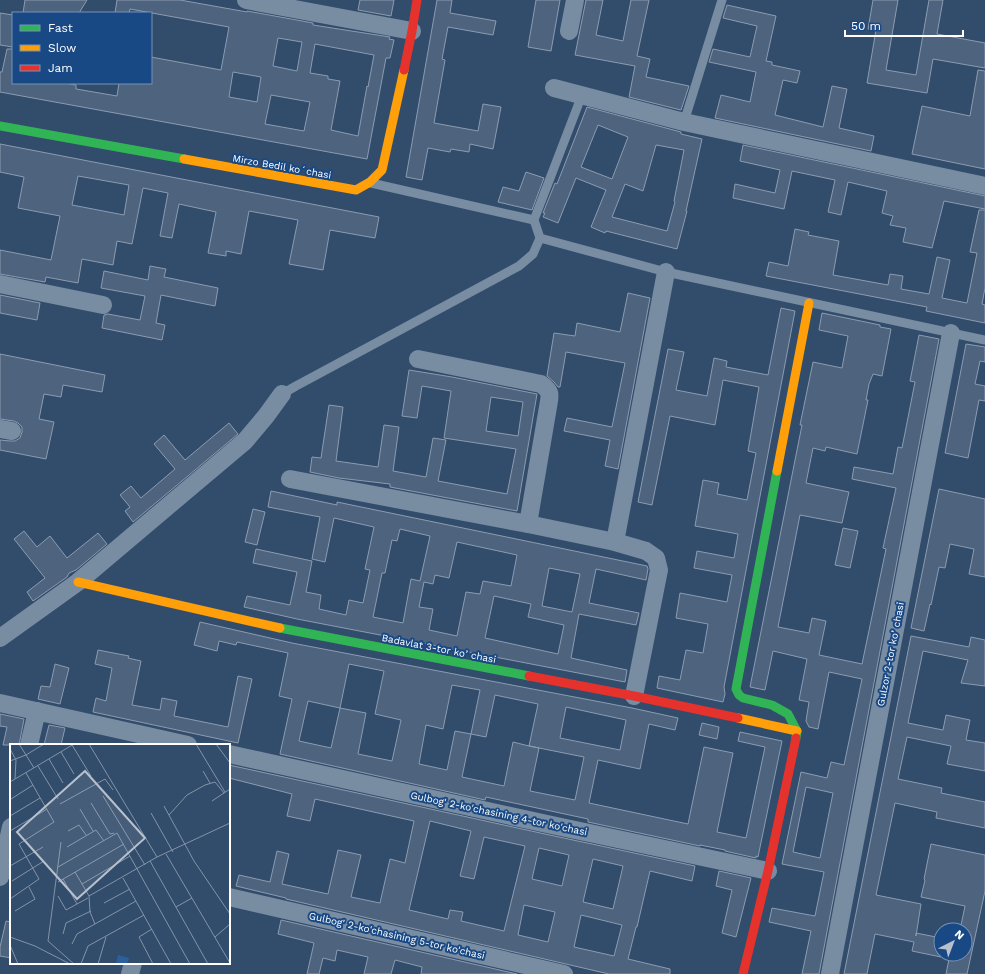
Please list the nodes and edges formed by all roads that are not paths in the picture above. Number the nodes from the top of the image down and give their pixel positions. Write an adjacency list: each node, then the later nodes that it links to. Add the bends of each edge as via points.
1 (246, 0): 5 (street)
2 (418, 0): 5 (street, Mirzo Bedil koʻchasi)
3 (574, 0): 6 (street)
4 (722, 0): 9 (lane)
5 (412, 31): 11 (street, Mirzo Bedil koʻchasi, via 382,170)
6 (569, 31)
7 (554, 88): 8 (street)
8 (582, 95): 9 (street); 13 (lane)
9 (684, 122): 12 (street)
10 (0, 126): 11 (street, Mirzo Bedil koʻchasi, via 356,190)
11 (370, 182): 13 (lane)
12 (985, 186)
13 (534, 220): 14 (lane)
14 (540, 238): 15 (lane); 22 (lane, via 533,254 519,266)
15 (666, 272): 17 (lane); 25 (street)
16 (0, 284): 18 (street)
17 (809, 303): 19 (lane); 31 (street, via 736,689 738,695 744,698 772,705 788,714)
18 (102, 305)
19 (951, 333): 20 (lane); 43 (street, Gulzor 2-tor koʼchasi)
20 (985, 340)
21 (418, 359): 24 (street, via 541,384 548,389 550,396)
22 (282, 394): 26 (street, via 244,441)
23 (290, 479): 24 (street)
24 (528, 524): 25 (street)
25 (615, 542): 28 (street, via 646,550 656,558 659,570)
26 (78, 582): 27 (street); 28 (street, Badavlat 3-tor koʼchasi, via 294,631)
27 (0, 638)
28 (634, 696): 31 (street, Badavlat 3-tor koʼchasi)
29 (0, 703): 30 (street)
30 (36, 711): 32 (street); 33 (street)
31 (798, 731): 36 (street)
32 (29, 744)
33 (181, 744)
34 (230, 754): 36 (street, Gulbog' 2-ko'chasining 4-tor ko'chasi)
35 (10, 832): 37 (street)
36 (768, 872): 42 (street)
37 (0, 877)
38 (230, 897): 41 (street, Gulbog' 2-ko'chasining 5-tor ko'chasi)
39 (132, 964): 40 (street)
40 (130, 974)
41 (564, 974)
42 (743, 974)
43 (830, 974)

